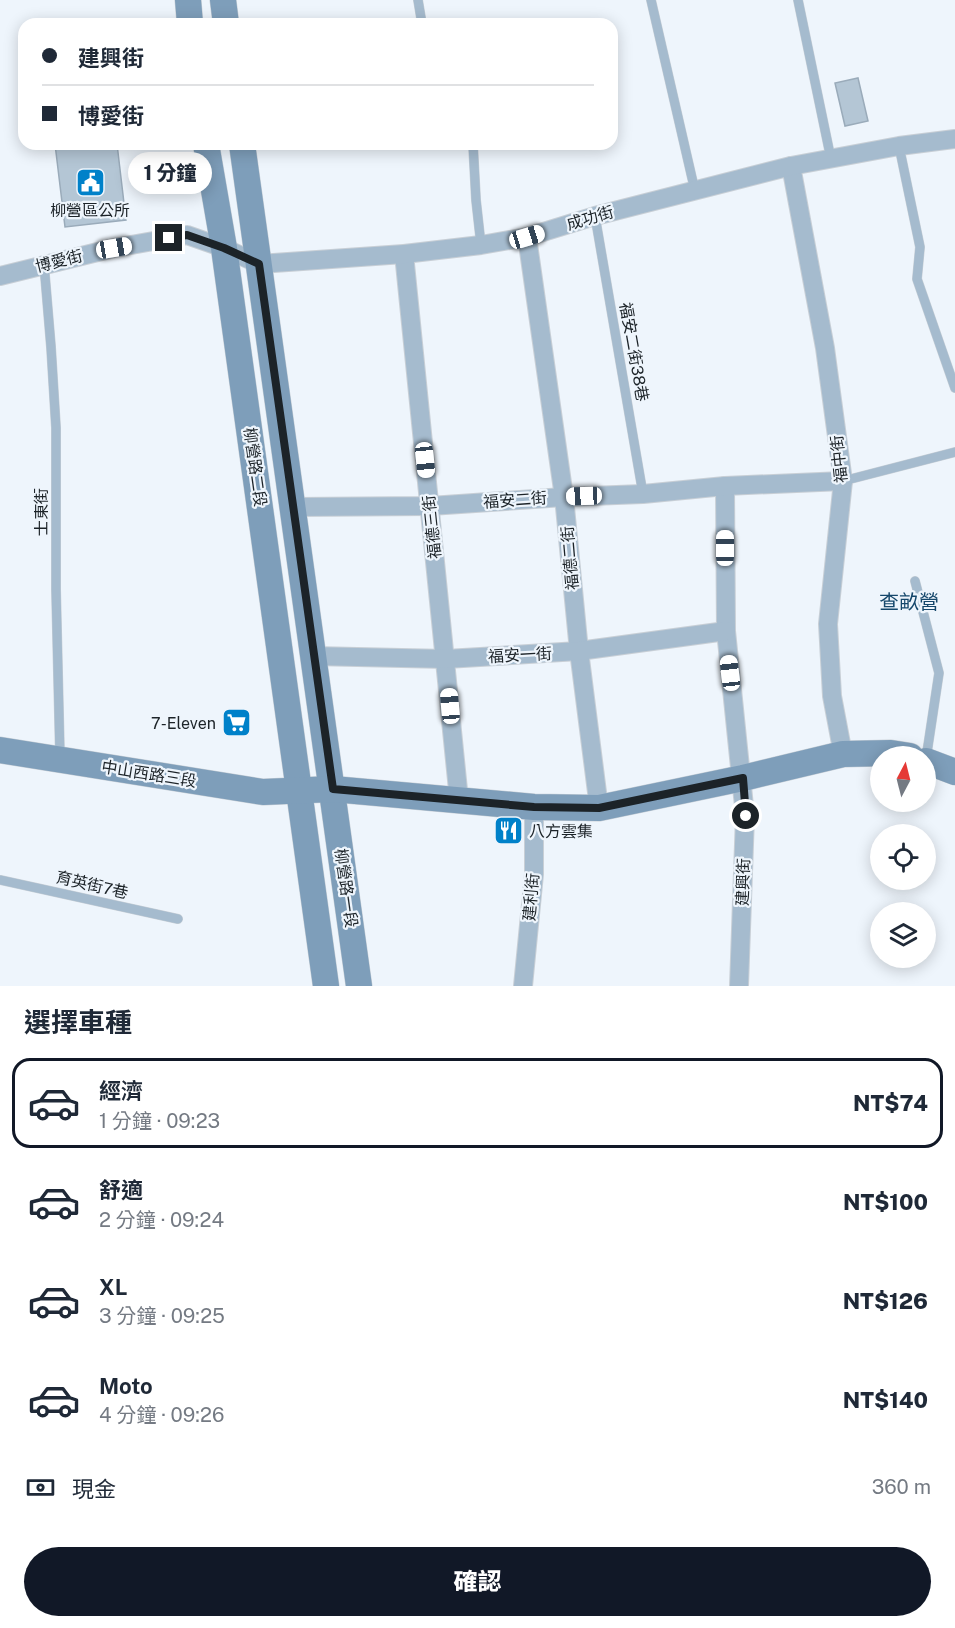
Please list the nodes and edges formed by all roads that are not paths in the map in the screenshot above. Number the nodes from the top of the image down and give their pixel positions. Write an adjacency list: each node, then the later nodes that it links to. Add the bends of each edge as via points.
1 (188, 0): 6 (street)
2 (223, 0): 7 (street)
3 (417, 0): 8 (lane)
4 (651, 0): 16 (lane)
5 (798, 0): 14 (lane)
6 (190, 18)
7 (225, 18)
8 (421, 18)
9 (955, 140): 10 (street, 成功街)
10 (899, 146): 14 (street, 成功街); 25 (lane, via 920,247 917,279)
11 (207, 150): 20 (street, 柳營路二段)
12 (243, 150): 23 (street, 柳營路二段)
13 (473, 150): 19 (lane)
14 (831, 159): 15 (street, 成功街)
15 (790, 166): 16 (street, 成功街); 27 (street, 福中街, via 825,348)
16 (695, 191): 17 (street, 成功街)
17 (595, 216): 18 (street, 成功街); 29 (lane, 福安二街38巷)
18 (527, 237): 19 (street, 成功街); 30 (street, 福德二街)
19 (481, 245): 21 (street, 成功街)
20 (224, 248): 22 (street, 博愛街, via 187,235); 23 (street, 成功街); 47 (street, 柳營路二段)
21 (404, 254): 23 (street, 成功街); 31 (street, 福德三街)
22 (44, 264): 24 (street, 博愛街); 42 (lane, 士東街, via 56,428)
23 (259, 264): 32 (street, 柳營路二段)
24 (0, 276)
25 (955, 388)
26 (955, 452): 27 (lane)
27 (843, 481): 28 (street, 福安二街); 41 (street, 福中街, via 828,624 832,696)
28 (725, 486): 29 (street, 福安二街); 34 (street, 建興街)
29 (643, 494): 30 (street, 福安二街)
30 (564, 497): 31 (street, 福安二街); 35 (street, 福德二街)
31 (430, 506): 32 (street, 福安二街); 37 (street, 福德三街)
32 (294, 507): 36 (street, 柳營路二段)
33 (915, 581): 38 (lane, via 939,673)
34 (726, 631): 35 (street, 福安一街); 45 (street, 建興街)
35 (579, 651): 37 (street, 福安一街); 50 (street, 福德二街)
36 (314, 656): 37 (street, 福安一街); 46 (street, 柳營路二段)
37 (446, 659): 48 (street, 福德三街)
38 (928, 746)
39 (0, 750): 42 (street, 中山西路三段)
40 (870, 753): 41 (street, 中山西路三段)
41 (843, 754): 45 (street, 中山西路三段)
42 (60, 760): 47 (street, 中山西路三段, via 263,792)
43 (936, 764): 44 (street)
44 (955, 771)
45 (743, 778): 50 (street, 中山西路三段); 56 (street, 建興街, via 746,816)
46 (333, 789): 47 (street, 中山西路三段); 48 (street, 中山西路三段); 54 (street, 柳營路一段)
47 (299, 790): 53 (street, 柳營路一段)
48 (459, 800): 49 (street, 中山西路三段)
49 (534, 807): 50 (street, 中山西路三段); 55 (street, 建利街, via 534,874)
50 (599, 808)
51 (0, 880): 52 (lane, 育英街7巷)
52 (178, 919)
53 (326, 986)
54 (359, 986)
55 (523, 986)
56 (739, 986)

